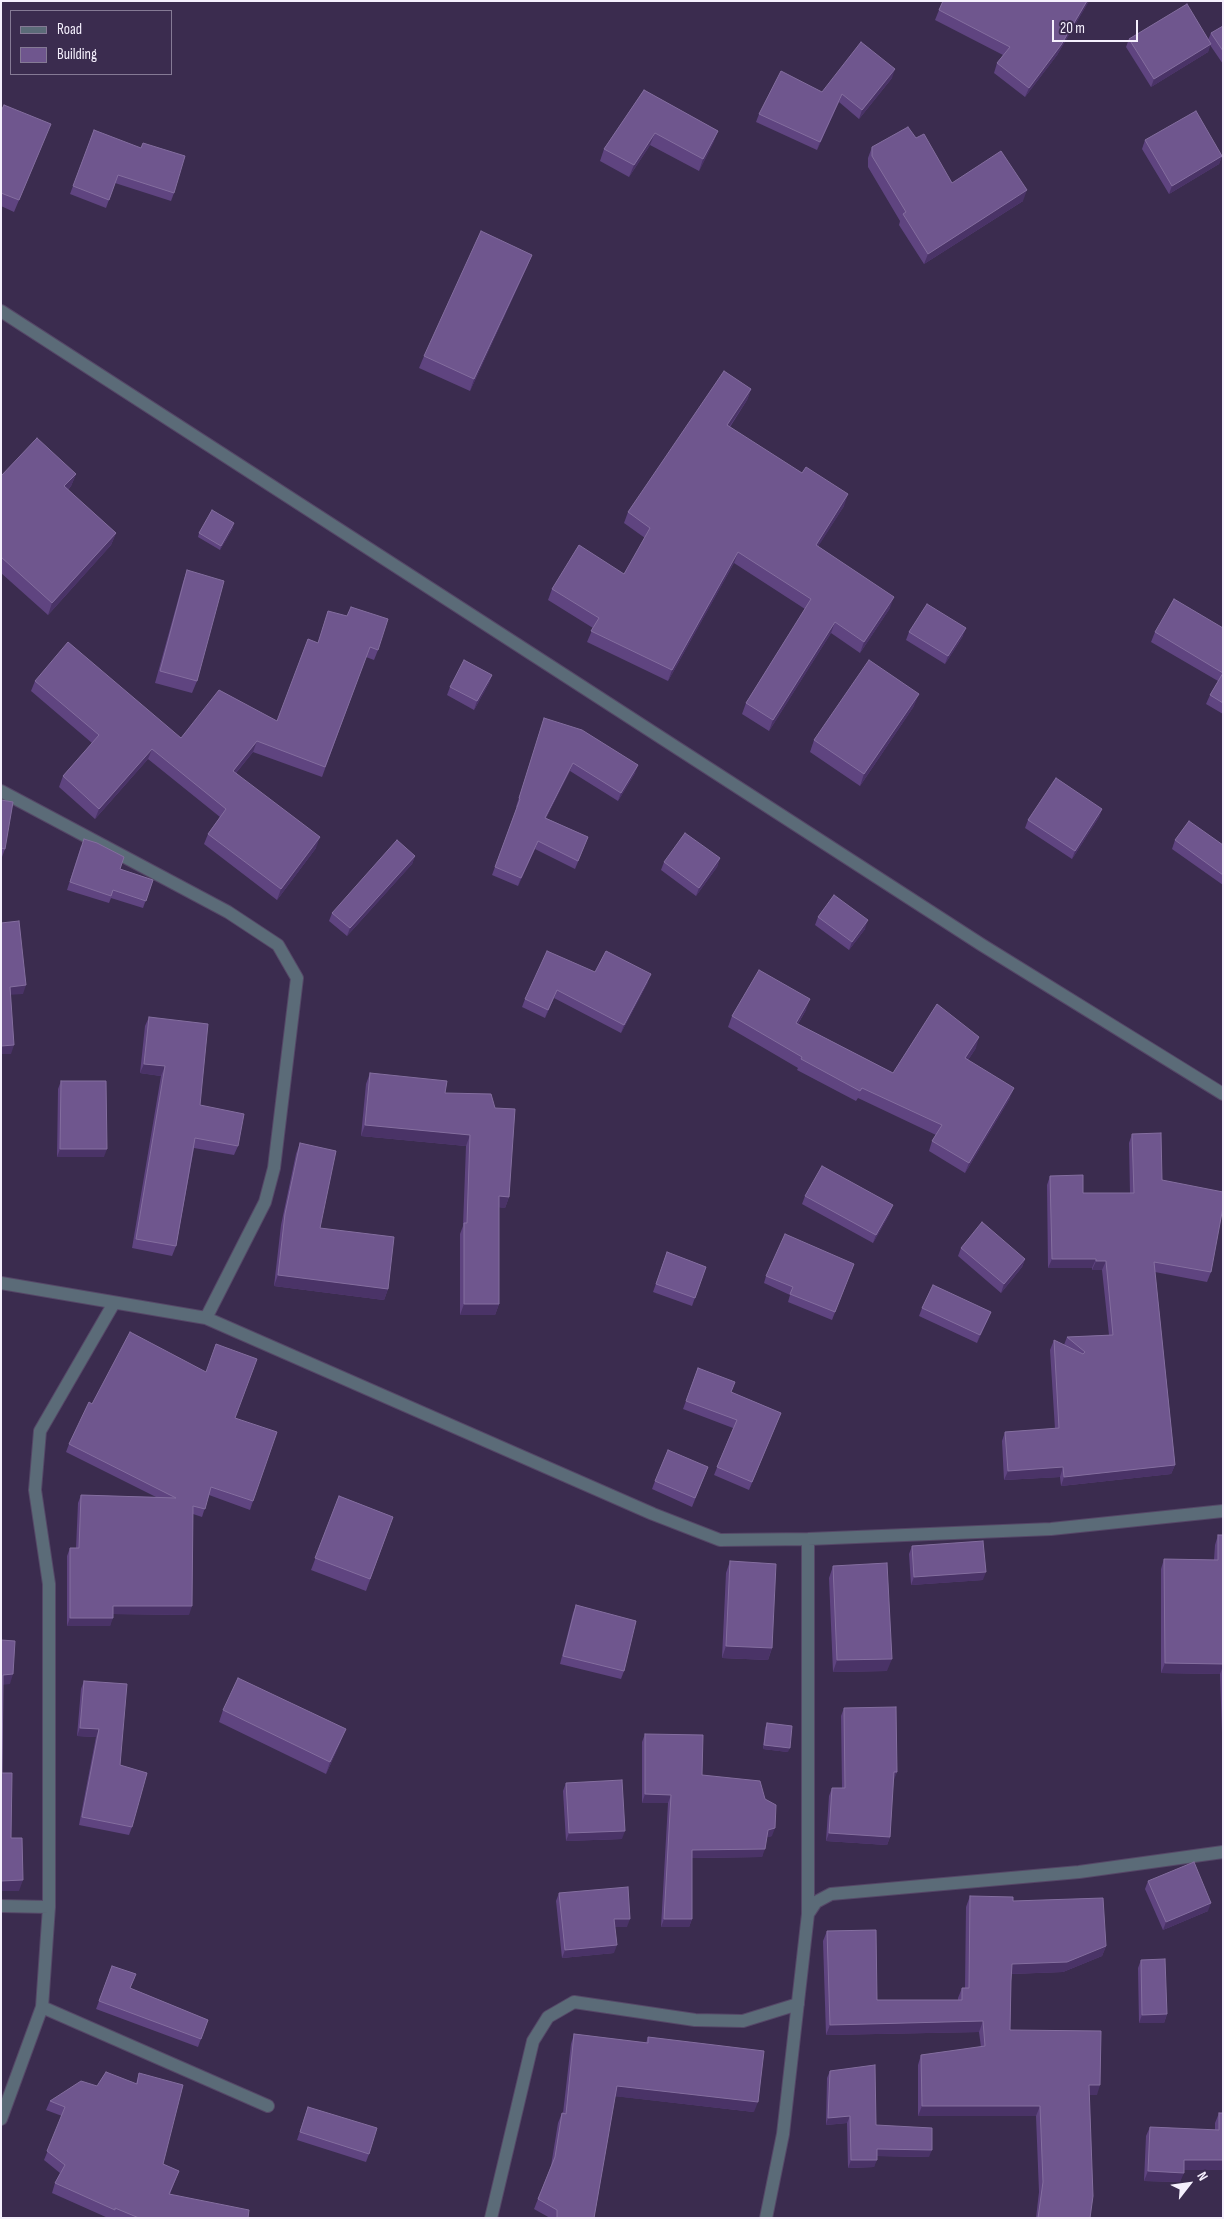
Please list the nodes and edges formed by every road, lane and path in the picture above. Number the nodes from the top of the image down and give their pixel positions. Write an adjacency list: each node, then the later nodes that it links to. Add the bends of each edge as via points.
1 (1, 311): 3 (street, via 982,944)
2 (1, 791): 6 (street, via 228,912 278,945 298,978 274,1168 265,1202)
3 (1223, 1094)
4 (1, 1283): 5 (street)
5 (114, 1303): 6 (street); 11 (street, via 40,1432 36,1490 49,1584)
6 (206, 1318): 8 (street, via 653,1514 720,1540)
7 (1223, 1511): 8 (street, via 1051,1528)
8 (808, 1539): 12 (street)
9 (1223, 1852): 12 (street, via 1079,1872 831,1894 816,1902)
10 (1, 1906): 11 (street)
11 (49, 1907): 14 (street)
12 (808, 1914): 13 (street)
13 (798, 2004): 17 (street, via 743,2021 695,2020 574,2002 548,2017 533,2041); 18 (street, via 783,2134)
14 (42, 2007): 15 (street); 16 (street)
15 (268, 2106)
16 (1, 2120)
17 (491, 2218)
18 (766, 2218)

